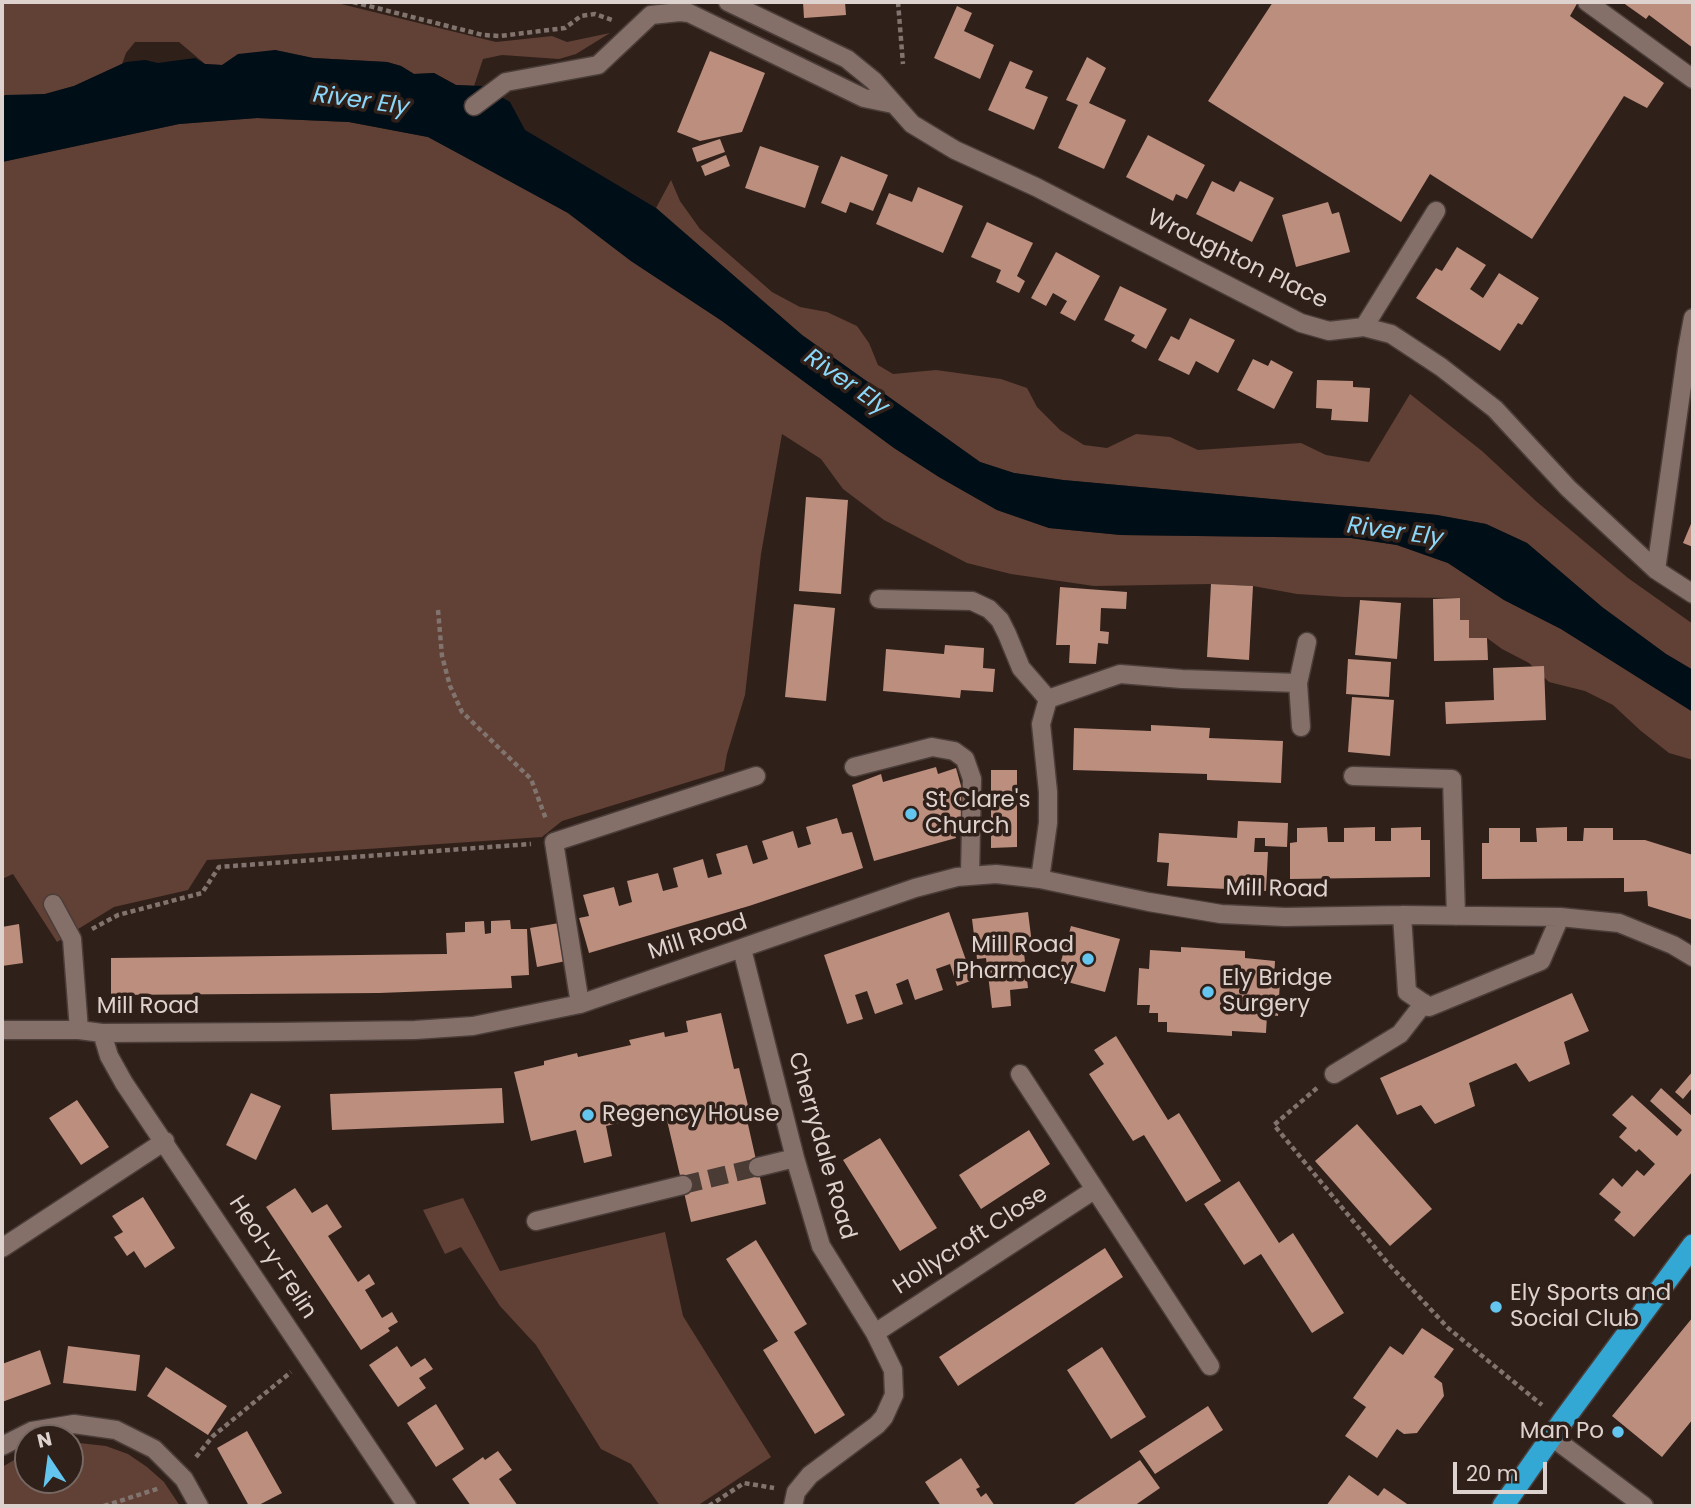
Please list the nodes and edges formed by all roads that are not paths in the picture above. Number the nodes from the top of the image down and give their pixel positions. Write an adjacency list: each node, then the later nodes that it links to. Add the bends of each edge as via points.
1 (728, 2): 4 (street, Wroughton Place, via 847,59)
2 (1587, 2): 3 (street)
3 (1693, 79)
4 (892, 104): 5 (street, via 864,98 680,12 651,15 598,65 506,82); 8 (street, Wroughton Place, via 912,124 944,144 1301,323 1329,331)
5 (474, 106)
6 (1436, 211): 8 (street)
7 (1693, 318): 9 (street)
8 (1364, 327): 9 (street, Wroughton Place, via 1391,334 1495,409 1568,488)
9 (1656, 570): 10 (street, Wroughton Place)
10 (1693, 594)
11 (879, 599): 14 (street, via 972,601 989,609 1000,620 1021,668)
12 (1307, 642): 13 (street)
13 (1297, 683): 14 (street, via 1120,674); 15 (street)
14 (1048, 699): 20 (street, via 1041,724 1048,823)
15 (1301, 727)
16 (854, 766): 19 (street, via 932,747 954,751 965,759 972,779)
17 (755, 776): 28 (street, via 554,842)
18 (1353, 776): 23 (street, via 1452,779)
19 (970, 876): 20 (street, Mill Road); 25 (street, Mill Road, via 915,888)
20 (1040, 879): 22 (street, Mill Road, via 1221,914)
21 (53, 904): 30 (street, via 72,939)
22 (1402, 915): 23 (street, Mill Road); 27 (street, via 1407,992)
23 (1456, 916): 24 (street, Mill Road)
24 (1560, 917): 26 (street, Mill Road, via 1619,922); 27 (street, via 1541,961 1429,1007)
25 (742, 949): 28 (street, Mill Road); 35 (street, Cherrydale Road)
26 (1692, 956)
27 (1424, 1003): 33 (street, via 1400,1034)
28 (580, 1004): 31 (street, Mill Road, via 473,1026 415,1030)
29 (2, 1030): 30 (street, Mill Road)
30 (79, 1030): 31 (street, Mill Road)
31 (102, 1033): 34 (street, Heol-y-Felin, via 124,1083)
32 (1020, 1074): 38 (street)
33 (1334, 1074)
34 (165, 1141): 41 (street); 48 (street, Heol-y-Felin)
35 (795, 1158): 36 (street); 42 (street, Cherrydale Road, via 821,1246)
36 (758, 1167)
37 (682, 1185): 39 (street)
38 (1094, 1190): 42 (street, Hollycroft Close); 43 (street)
39 (536, 1220)
40 (1693, 1245): 44 (highway)
41 (2, 1248)
42 (875, 1333): 46 (street, Cherrydale Road, via 893,1370 894,1395 884,1417 823,1464)
43 (1210, 1366)
44 (1557, 1429): 49 (highway); 50 (street)
45 (2, 1447): 47 (street, via 32,1431 74,1424 116,1430 154,1449 184,1479)
46 (794, 1499)
47 (199, 1506)
48 (407, 1506)
49 (1503, 1506)
50 (1644, 1506)

